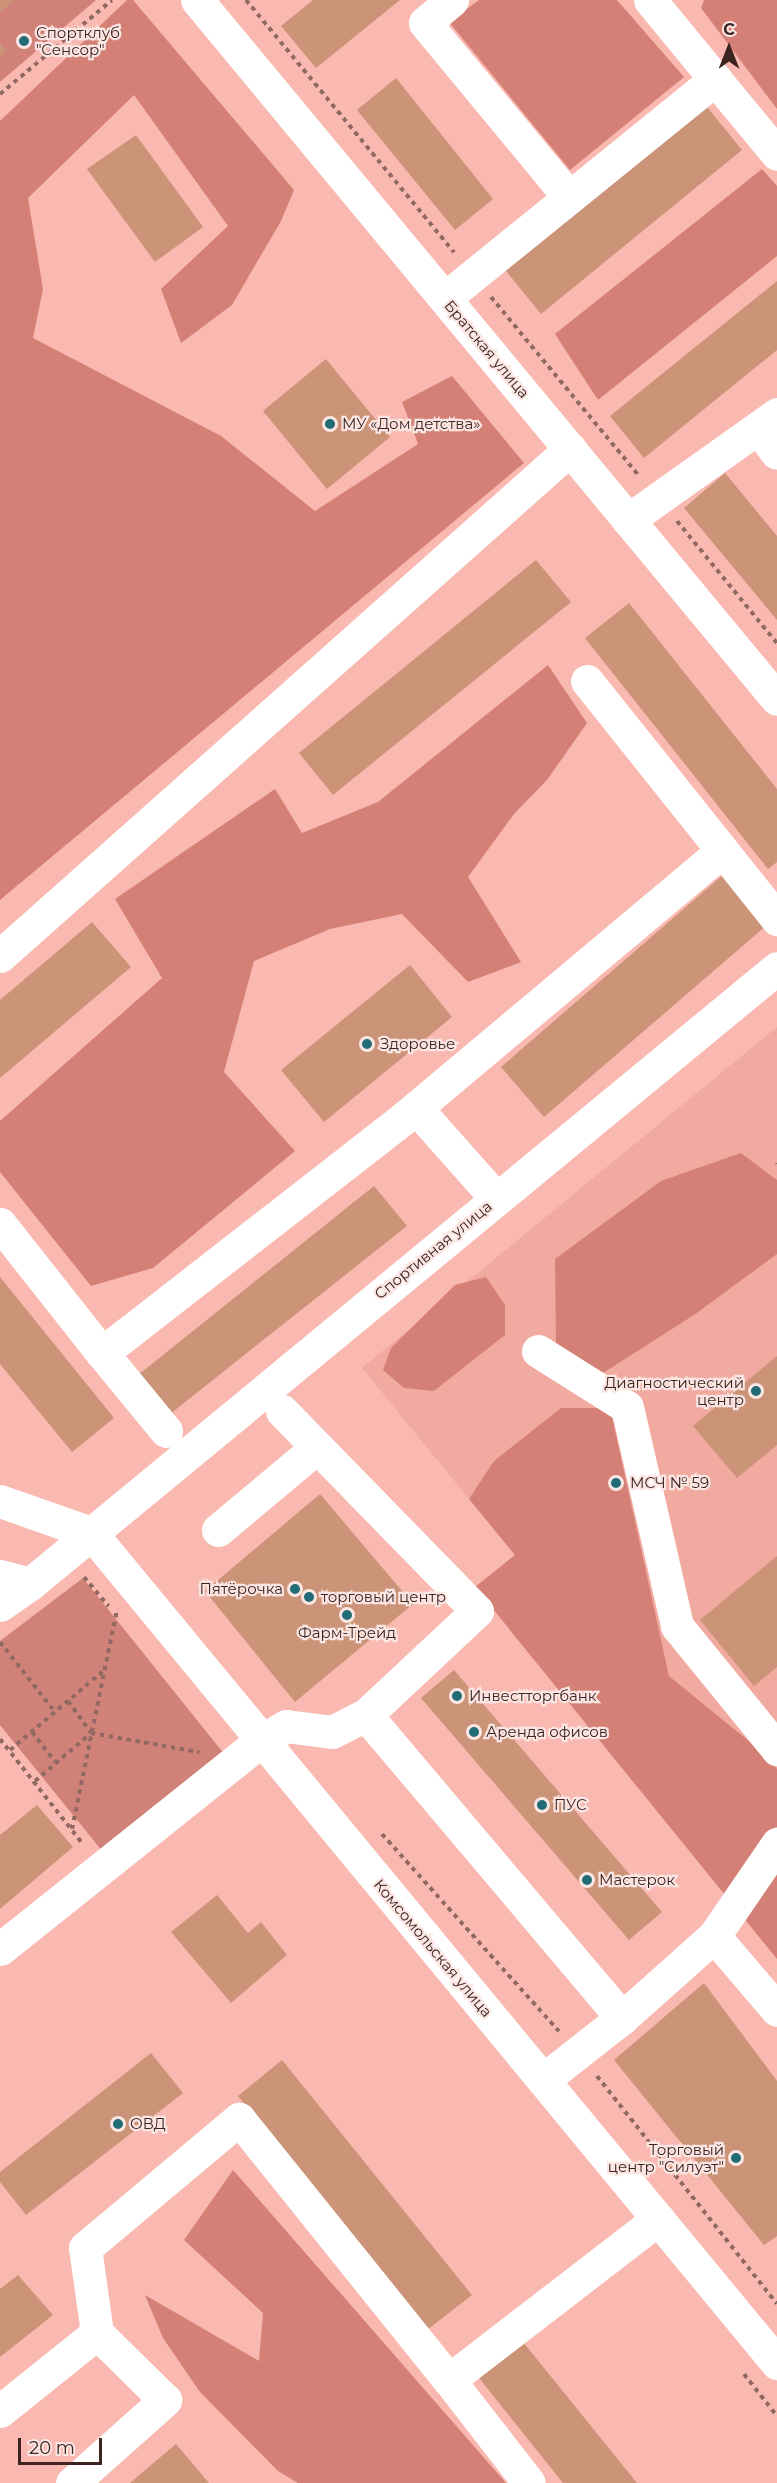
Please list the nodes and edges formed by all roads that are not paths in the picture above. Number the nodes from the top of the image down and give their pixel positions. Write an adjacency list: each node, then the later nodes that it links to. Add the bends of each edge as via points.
1 (197, 0): 7 (street, Братская улица)
2 (453, 0): 6 (street, via 425,23)
3 (650, 0): 4 (street)
4 (716, 79): 5 (street); 6 (street)
5 (777, 154)
6 (569, 197): 7 (street)
7 (445, 298): 9 (street, Братская улица)
8 (767, 421): 10 (street); 11 (street)
9 (570, 449): 11 (street, Братская улица); 16 (street)
10 (777, 453)
11 (628, 520): 13 (street, Братская улица)
12 (587, 681): 14 (street)
13 (777, 699)
14 (722, 851): 15 (street); 18 (street)
15 (777, 919)
16 (0, 956)
17 (777, 968): 19 (street, Спортивная улица)
18 (416, 1108): 19 (street); 22 (street)
19 (496, 1198): 28 (street, Спортивная улица)
20 (0, 1224): 22 (street)
21 (538, 1351): 32 (street, via 627,1407 677,1626)
22 (102, 1353): 24 (street)
23 (282, 1411): 25 (street)
24 (166, 1431)
25 (315, 1449): 27 (street); 31 (street, via 477,1611)
26 (0, 1502): 28 (street)
27 (218, 1530)
28 (91, 1533): 29 (street); 33 (street, Комсомольская улица)
29 (15, 1580): 30 (street)
30 (0, 1605)
31 (366, 1715): 33 (street, via 332,1732 286,1726); 38 (street)
32 (777, 1749)
33 (250, 1750): 36 (street); 39 (street, Комсомольская улица)
34 (777, 1844): 35 (street)
35 (714, 1936): 37 (street); 38 (street)
36 (0, 1949)
37 (777, 2010)
38 (622, 2018): 39 (street)
39 (543, 2080): 40 (street, Комсомольская улица)
40 (658, 2219): 42 (street, Комсомольская улица); 43 (street)
41 (97, 2333): 43 (street, via 85,2248 239,2119); 44 (street); 45 (street, via 165,2400)
42 (777, 2363)
43 (449, 2380): 46 (street)
44 (0, 2411)
45 (72, 2483)
46 (529, 2483)

